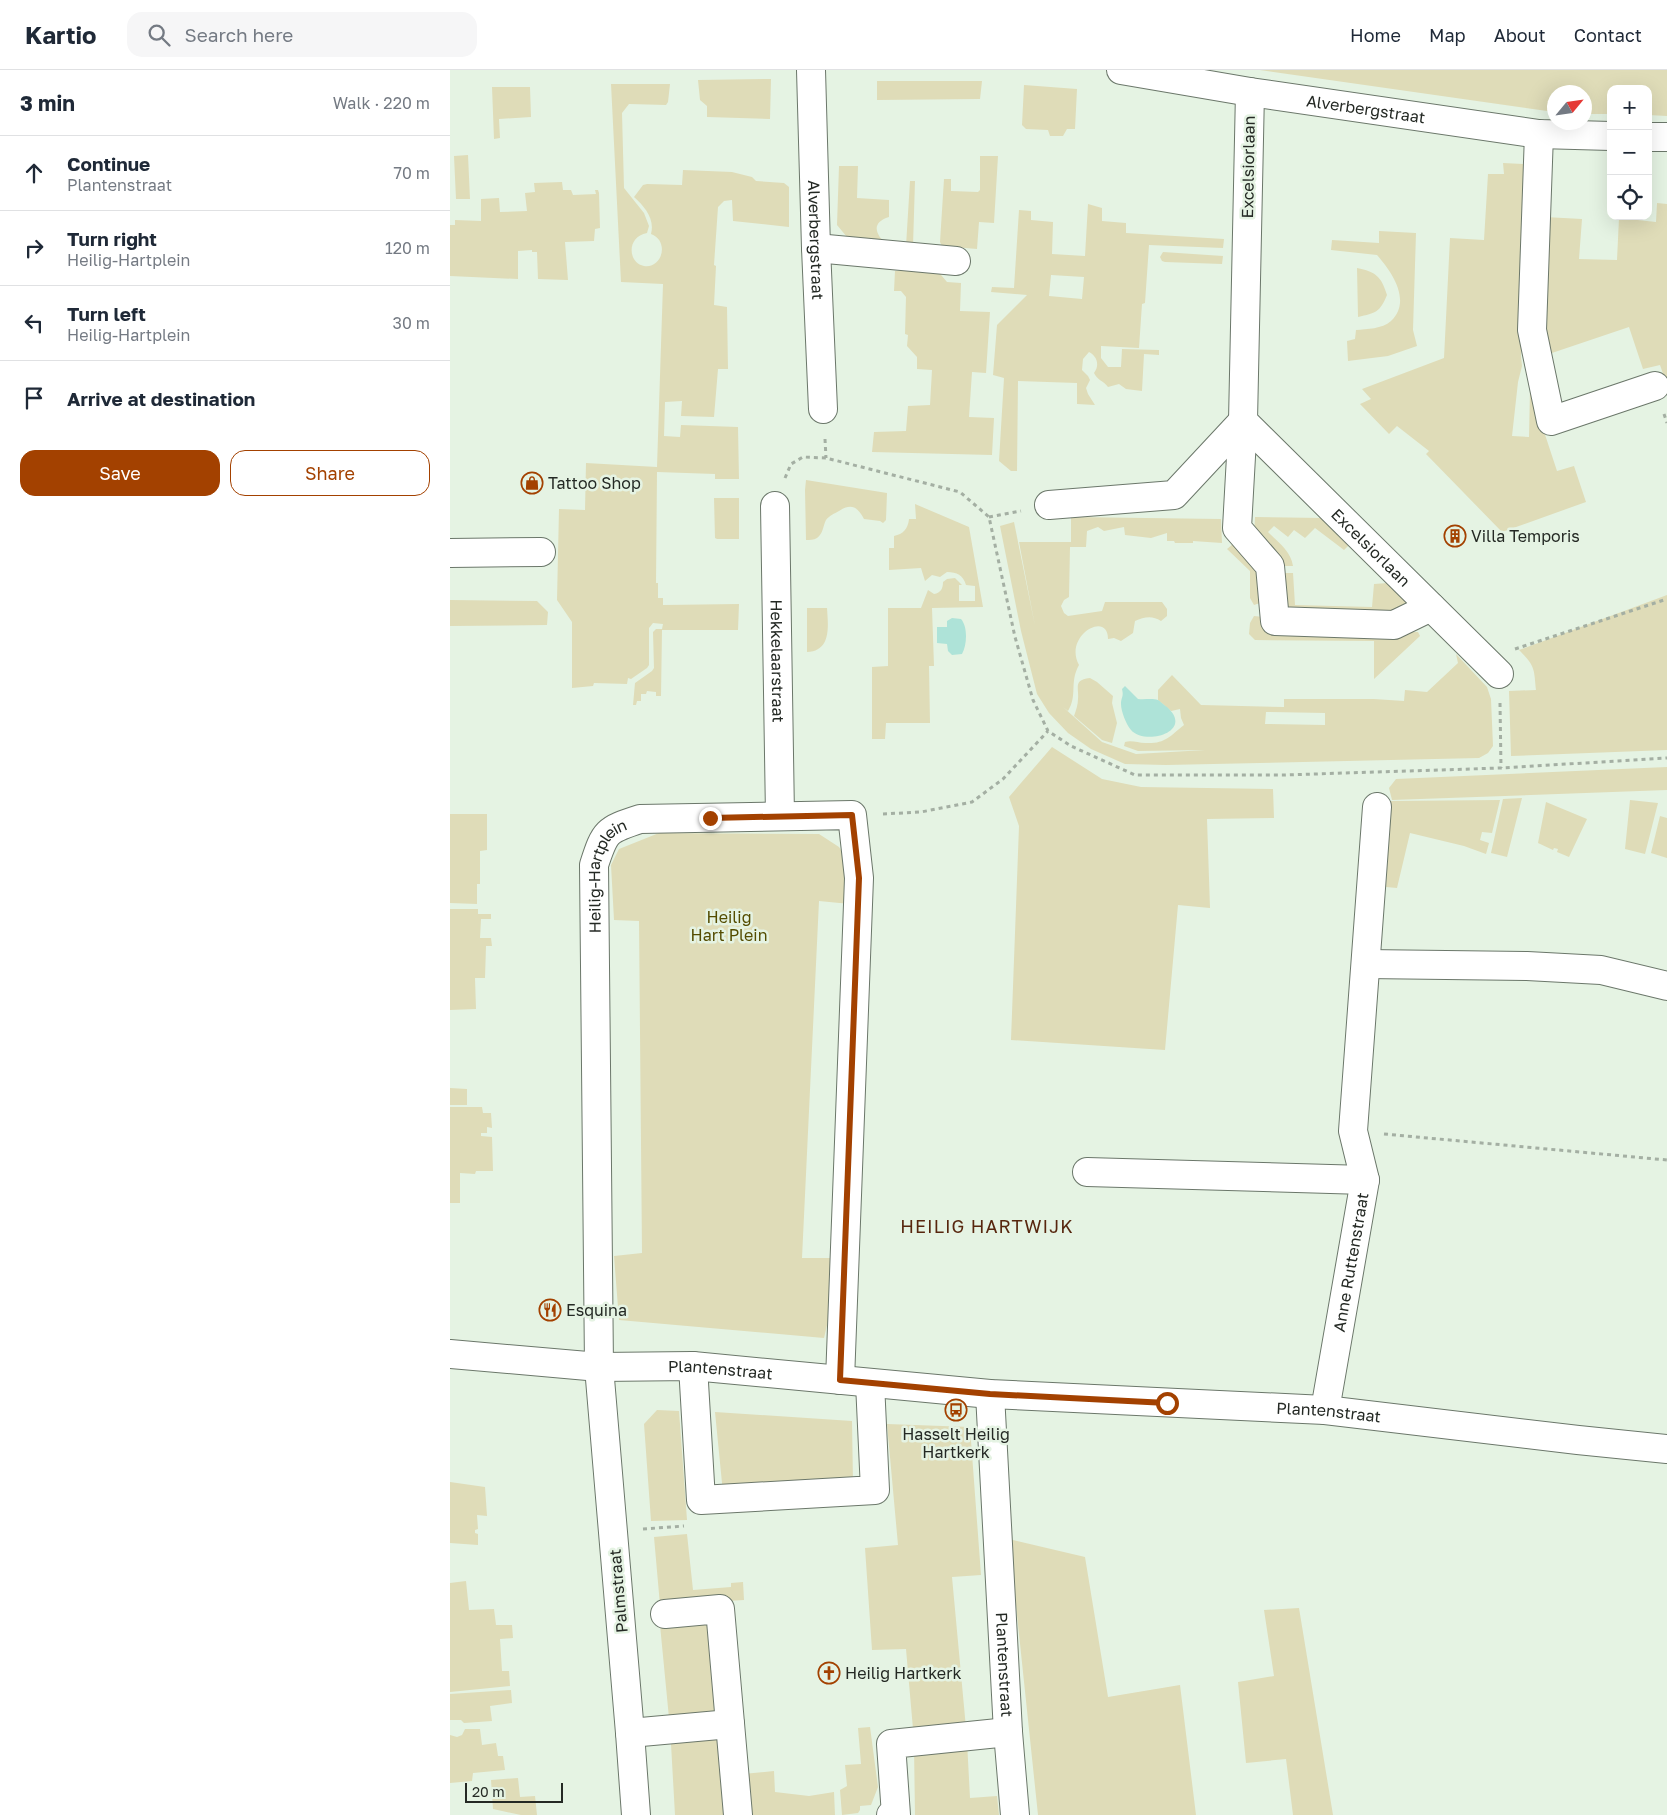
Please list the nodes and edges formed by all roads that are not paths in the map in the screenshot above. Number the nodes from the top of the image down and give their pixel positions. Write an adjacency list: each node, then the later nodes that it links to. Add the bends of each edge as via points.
1 (811, 70): 8 (street, Alverbergstraat)
2 (1121, 70): 3 (street, Alverbergstraat)
3 (1250, 92): 4 (street, Alverbergstraat); 12 (street, Excelsiorlaan)
4 (1539, 134): 5 (street, Alverbergstraat); 10 (street, via 1532,330 1551,421)
5 (1607, 136)
6 (1652, 137): 7 (street)
7 (1667, 137)
8 (816, 248): 9 (street); 11 (street, Alverbergstraat)
9 (956, 261)
10 (1655, 386)
11 (823, 409)
12 (1243, 421): 14 (street, via 1174,495); 17 (street, Excelsiorlaan); 17 (street, via 1237,528 1270,566 1275,621 1394,625)
13 (775, 506): 20 (street, Hekkelaarstraat)
14 (1049, 506)
15 (541, 552): 16 (street)
16 (450, 553)
17 (1431, 607): 18 (street, Excelsiorlaan)
18 (1491, 666)
19 (1377, 807): 21 (street, Anne Ruttenstraat)
20 (780, 816): 27 (street, Heilig-Hartplein, via 640,820 616,827 602,839 594,865); 28 (street, Heilig-Hartplein, via 852,815 859,878)
21 (1366, 964): 22 (street, via 1601,970); 24 (street, Anne Ruttenstraat, via 1353,1131)
22 (1667, 986)
23 (1087, 1172): 24 (street)
24 (1365, 1180): 31 (street, Anne Ruttenstraat)
25 (450, 1354): 27 (street, Plantenstraat)
26 (693, 1366): 27 (street, Plantenstraat); 28 (street, Plantenstraat); 29 (street, via 701,1500 875,1490)
27 (599, 1367): 36 (street, Palmstraat)
28 (840, 1380): 29 (street, Plantenstraat)
29 (870, 1383): 30 (street, Plantenstraat)
30 (990, 1394): 31 (street, Plantenstraat); 35 (street, Plantenstraat)
31 (1325, 1410): 32 (street, Plantenstraat)
32 (1667, 1449)
33 (665, 1614): 34 (street, via 720,1609)
34 (730, 1724): 36 (street); 38 (street)
35 (1008, 1732): 39 (street, via 892,1744 896,1815); 40 (street, Plantenstraat)
36 (630, 1733): 37 (street, Palmstraat)
37 (636, 1815)
38 (738, 1815)
39 (891, 1815)
40 (1015, 1815)

